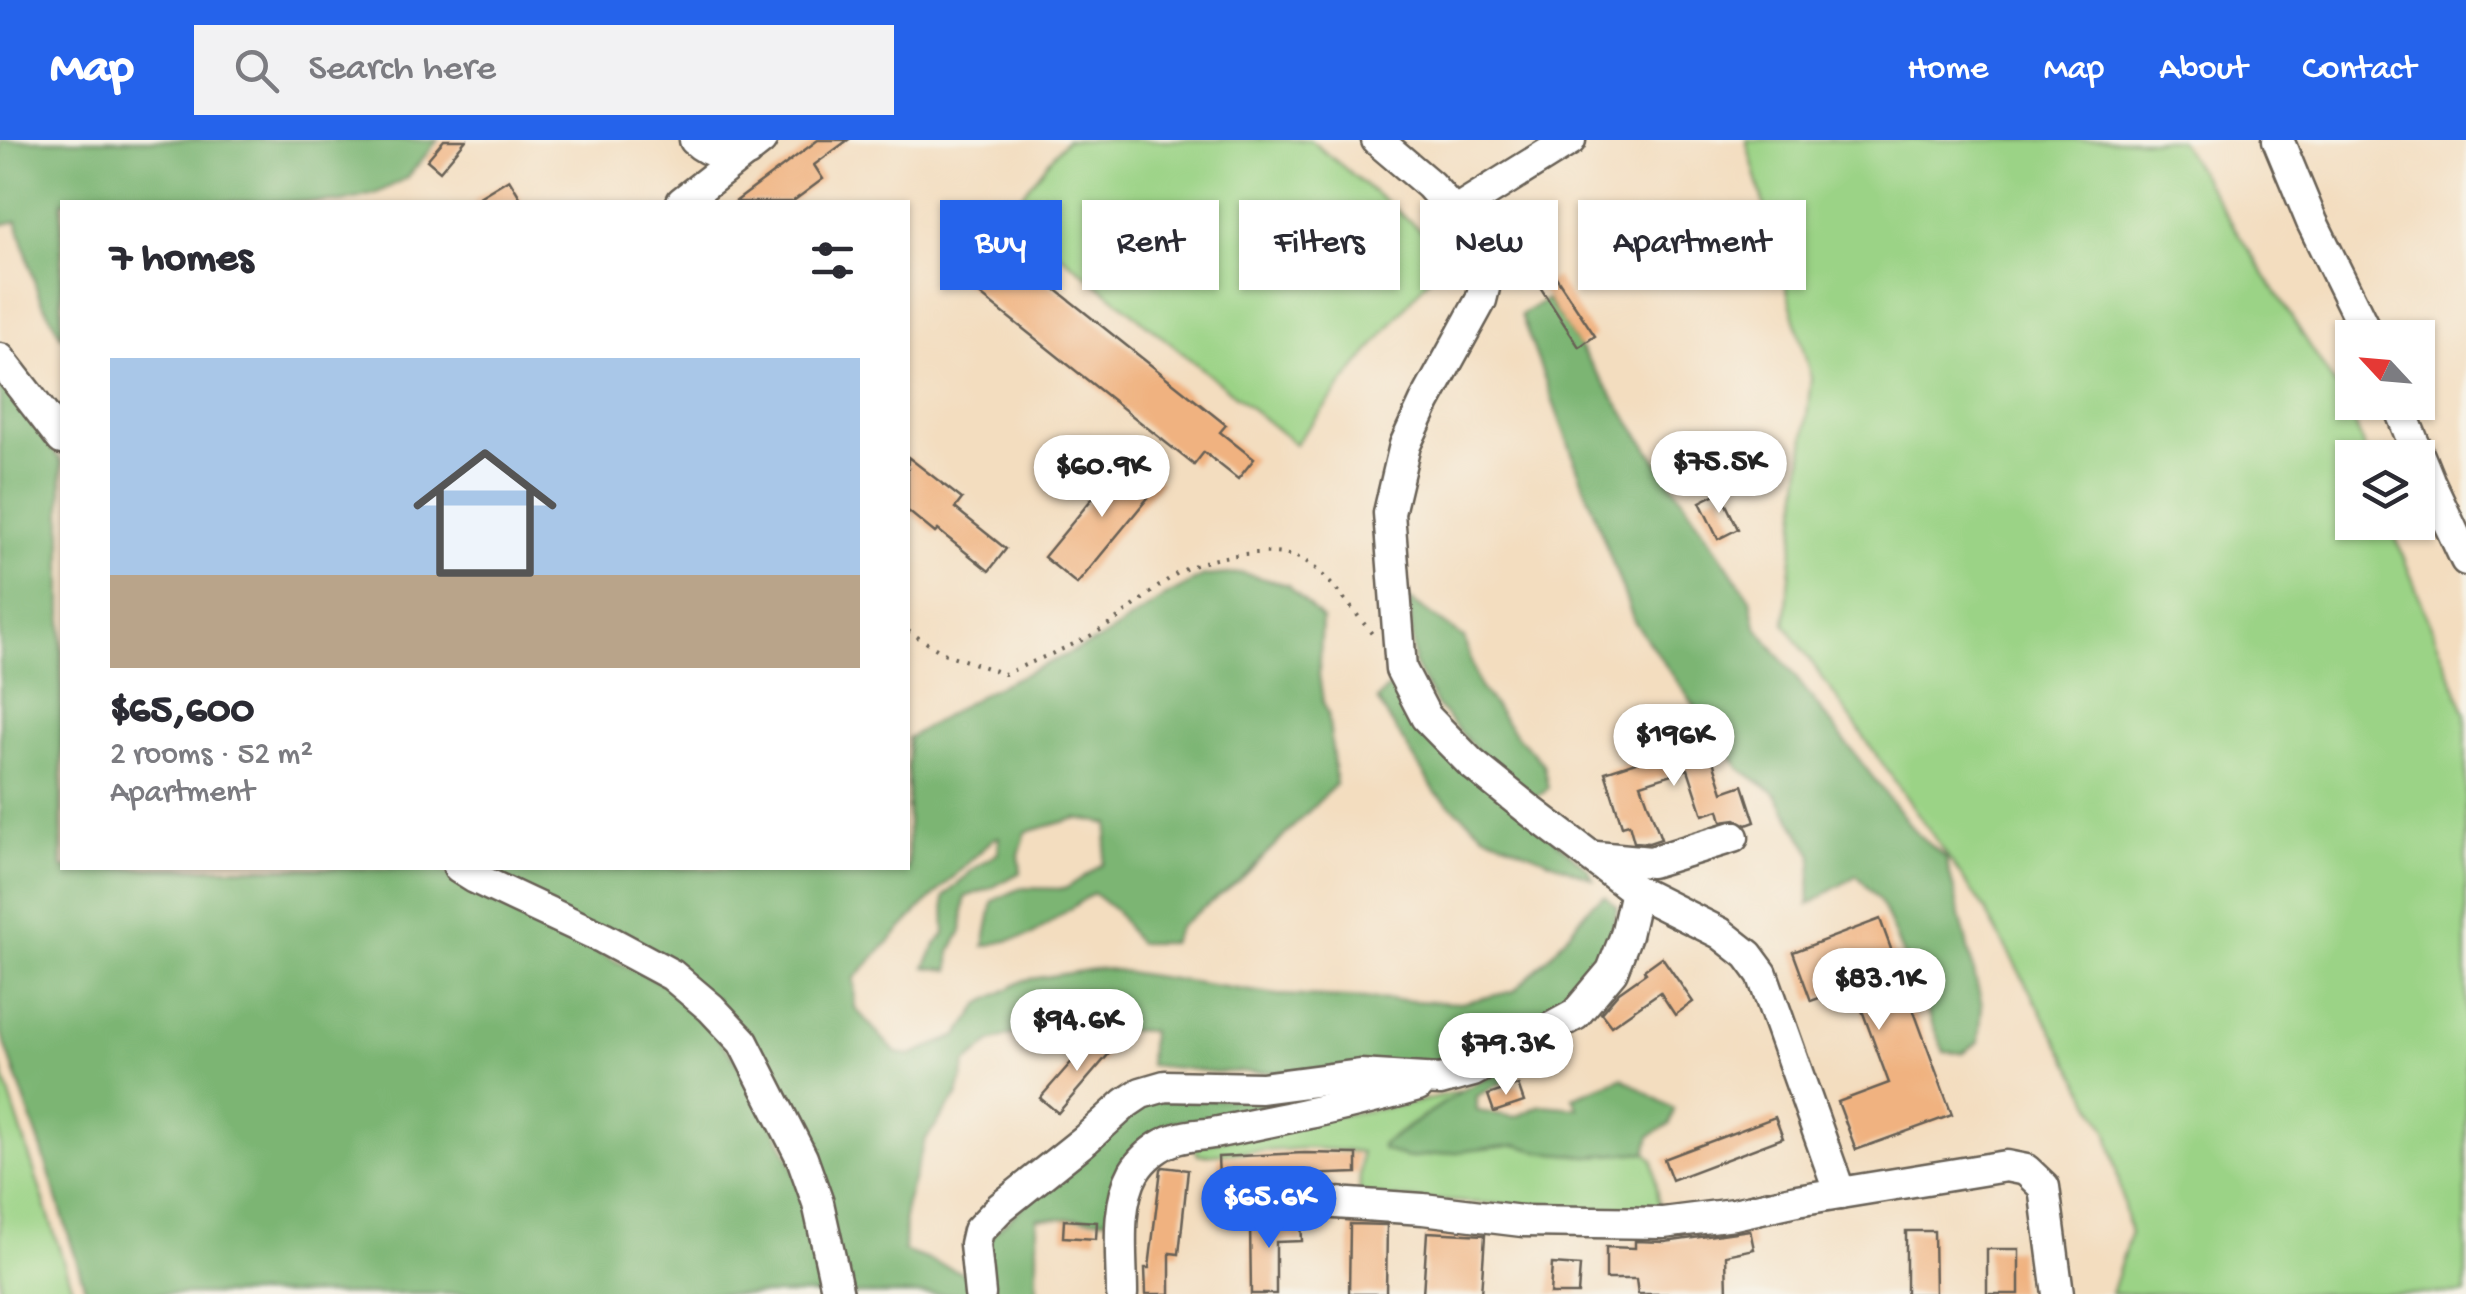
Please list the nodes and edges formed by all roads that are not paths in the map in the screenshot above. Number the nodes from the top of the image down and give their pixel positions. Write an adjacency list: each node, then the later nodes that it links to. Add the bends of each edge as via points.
1 (695, 140): 5 (street, via 720,154)
2 (1377, 140): 7 (street)
3 (1570, 140): 8 (street)
4 (2278, 140): 10 (street)
5 (754, 146): 6 (street)
6 (685, 200)
7 (1444, 200)
8 (1473, 200)
9 (1484, 290): 16 (street, via 1405,445 1389,512 1401,669 1426,716 1471,762)
10 (2361, 320)
11 (0, 358): 13 (street)
12 (2404, 420): 14 (street)
13 (60, 436)
14 (2466, 560)
15 (1733, 837): 16 (street, via 1651,862)
16 (1593, 856): 18 (street)
17 (461, 870): 22 (street, via 672,975 743,1042 802,1158)
18 (1636, 890): 19 (street, via 1612,971 1575,1014 1473,1071); 20 (street, via 1720,933 1762,974)
19 (1440, 1080): 23 (street, via 1360,1075 1140,1093 978,1231); 24 (street, via 1174,1139 1149,1153 1126,1191)
20 (1840, 1193): 21 (street, via 1664,1222 1522,1221); 25 (street, via 1993,1167 2026,1170 2044,1187)
21 (1232, 1196)
22 (838, 1294)
23 (980, 1294)
24 (1122, 1294)
25 (2058, 1294)

